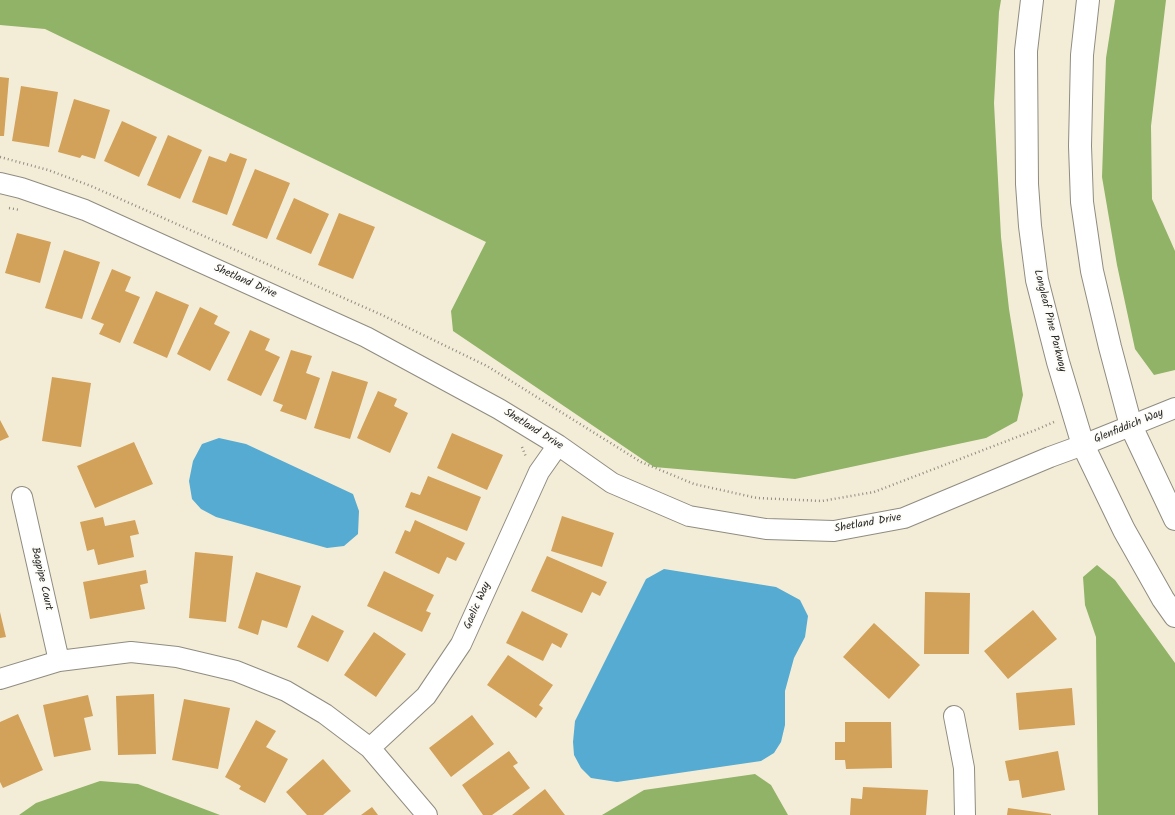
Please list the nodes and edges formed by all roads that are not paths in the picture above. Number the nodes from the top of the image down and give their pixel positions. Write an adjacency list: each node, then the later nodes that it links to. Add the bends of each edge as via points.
1 (1032, 0): 7 (main road, Longleaf Pine Parkway, via 1026,51 1027,184 1030,226 1037,280)
2 (1088, 0): 5 (main road, via 1082,55 1082,202 1092,271)
3 (0, 183): 6 (street, Shetland Drive, via 85,210 366,337 499,409)
4 (1175, 408): 5 (street, Glenfiddich Way)
5 (1131, 426): 7 (street, Glenfiddich Way); 9 (main road)
6 (558, 445): 7 (street, Shetland Drive, via 612,483 689,516 766,529 834,530 904,518); 14 (street, Gaelic Way, via 539,472 461,644 426,696)
7 (1083, 445): 10 (main road, Longleaf Pine Parkway, via 1124,530)
8 (22, 497): 11 (street, Bagpipe Court)
9 (1175, 520)
10 (1175, 616)
11 (59, 661): 12 (street); 14 (street, via 131,652 177,656 236,671 286,691 325,714)
12 (0, 679)
13 (954, 716): 16 (street, via 964,768)
14 (370, 748): 15 (street)
15 (427, 815)
16 (965, 815)

